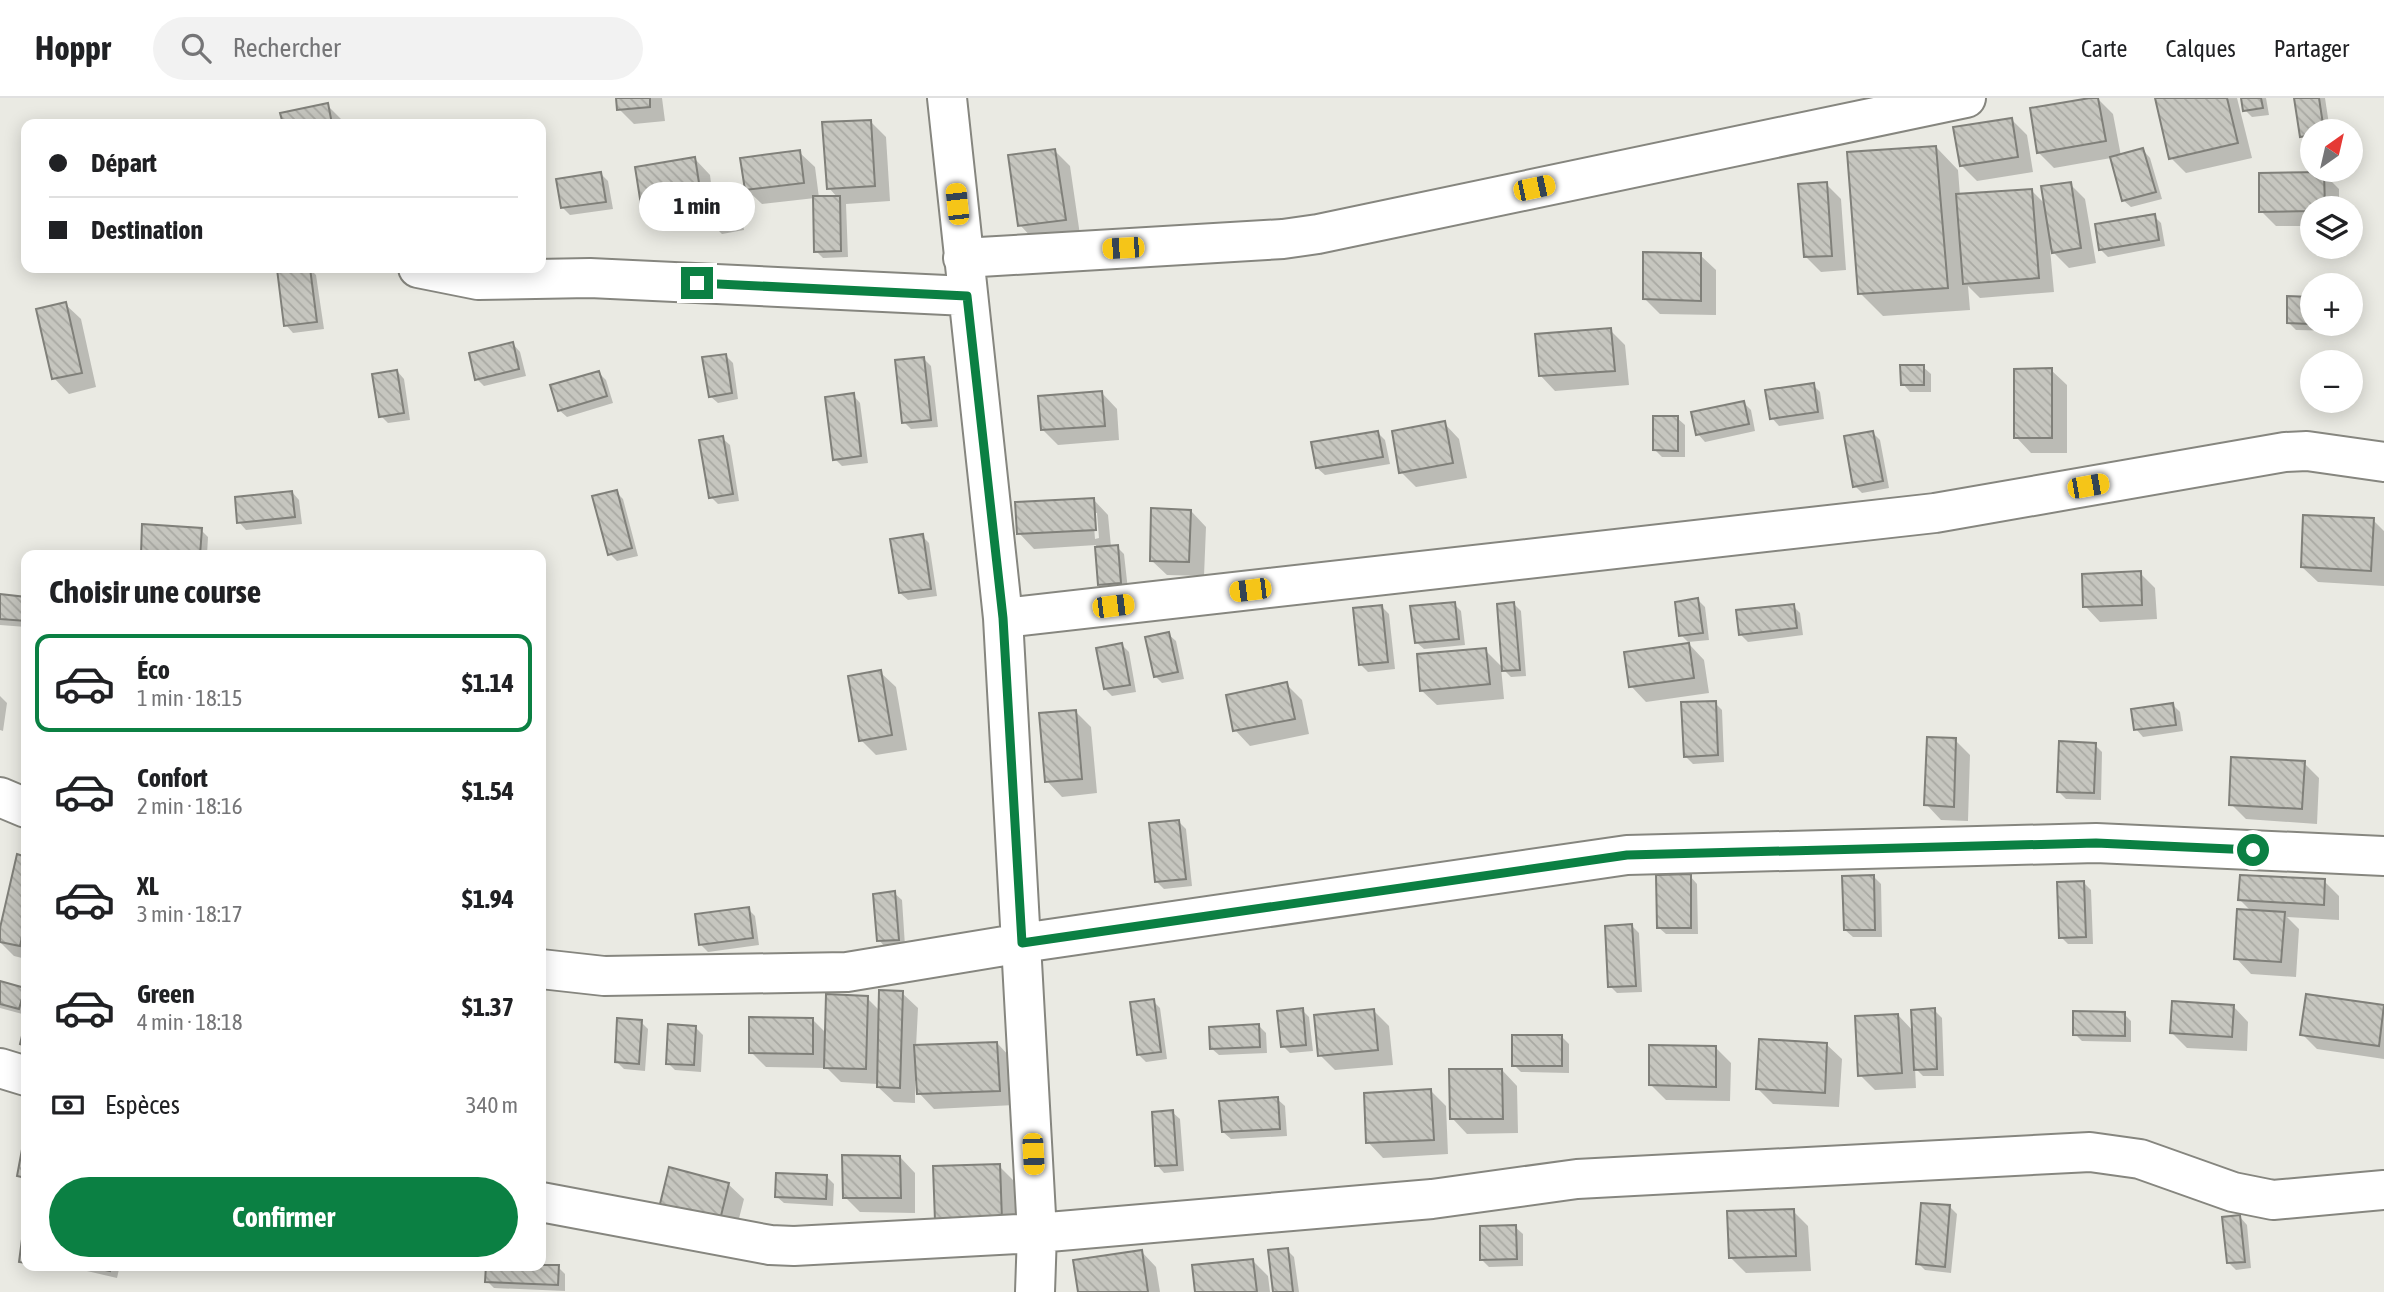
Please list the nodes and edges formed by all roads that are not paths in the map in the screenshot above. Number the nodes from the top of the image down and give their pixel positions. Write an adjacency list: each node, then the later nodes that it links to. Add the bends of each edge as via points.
1 (947, 98): 3 (street)
2 (1966, 98): 3 (street, via 1318,234)
3 (963, 258): 5 (street)
4 (443, 273): 5 (street, via 478,280 590,278)
5 (967, 296): 7 (street)
6 (2384, 462): 7 (street, via 2285,452 1935,513)
7 (1003, 618): 11 (street)
8 (0, 797): 9 (street)
9 (21, 806)
10 (2384, 856): 11 (street, via 2096,843 1627,855)
11 (1022, 943): 12 (street, via 847,972 604,976); 17 (street)
12 (546, 970)
13 (0, 1068): 14 (street)
14 (21, 1074)
15 (2384, 1190): 17 (street, via 2273,1200 2233,1192 2140,1159 2091,1152 1577,1179 1432,1199)
16 (546, 1203): 17 (street, via 770,1245)
17 (1037, 1233): 18 (street)
18 (1035, 1292)

